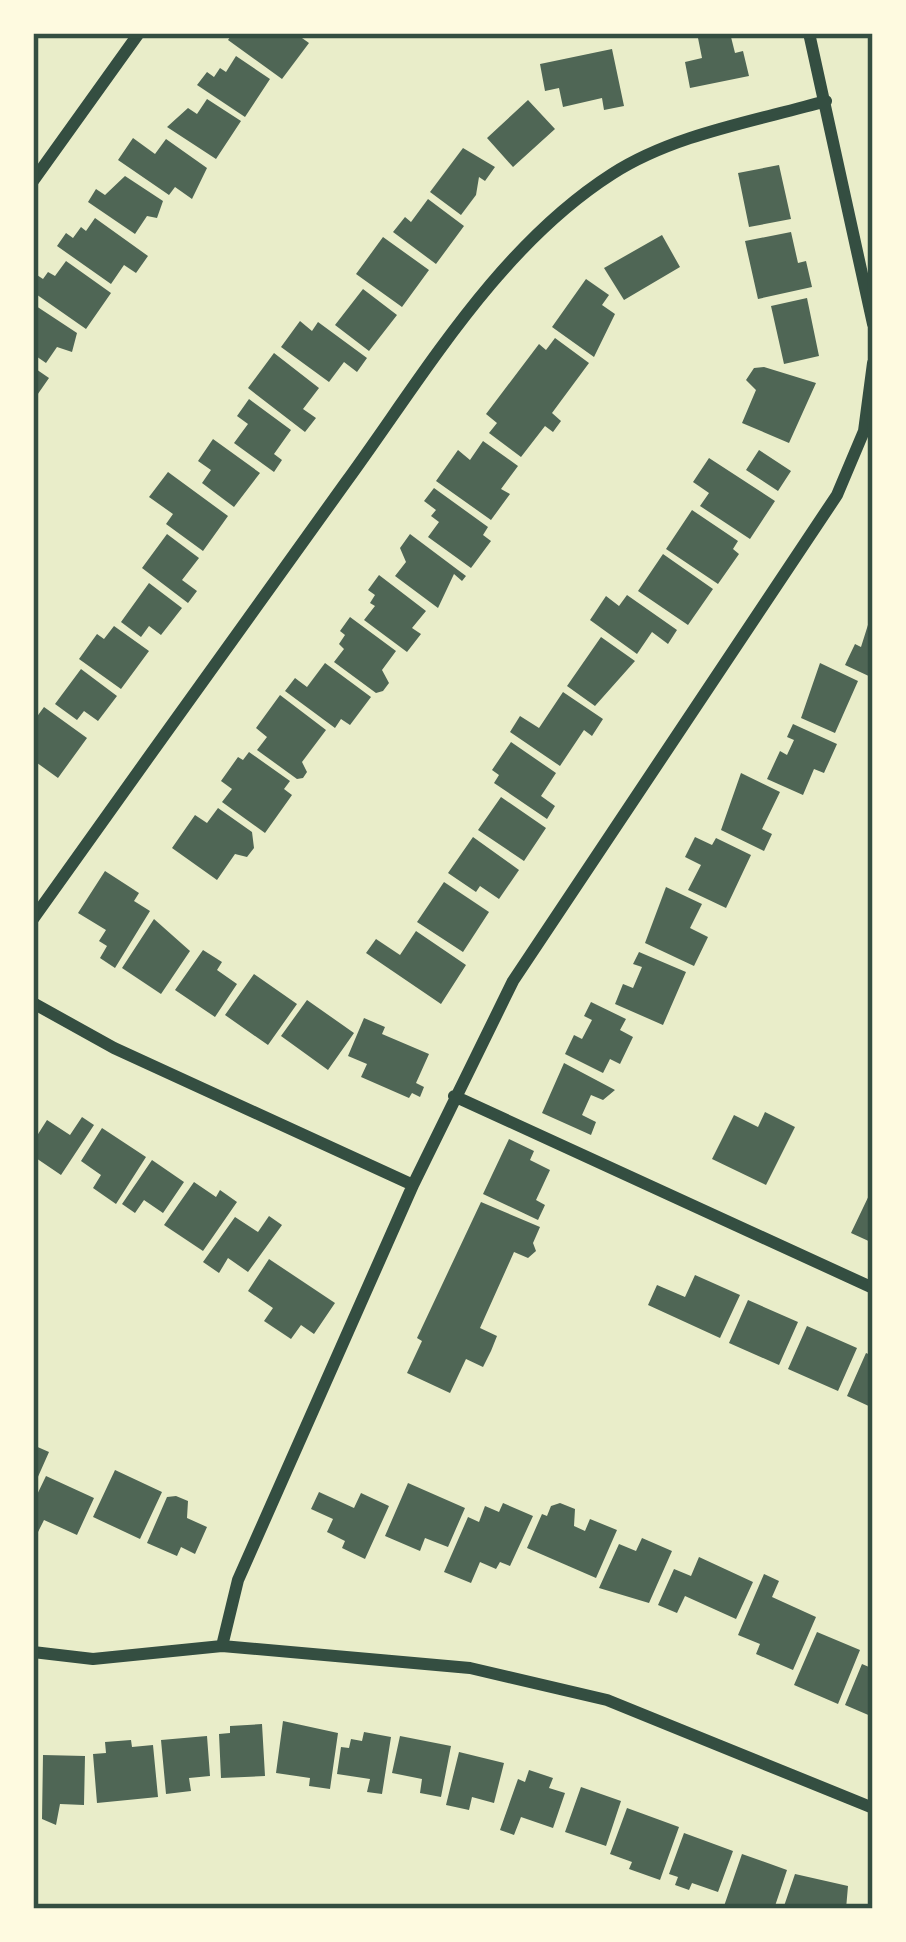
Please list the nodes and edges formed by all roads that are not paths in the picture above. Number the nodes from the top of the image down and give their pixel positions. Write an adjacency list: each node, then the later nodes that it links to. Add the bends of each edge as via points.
1 (139, 33): 4 (street)
2 (809, 33): 3 (street)
3 (826, 101): 5 (street); 7 (street, via 665,148 565,207 502,272 432,364)
4 (33, 182)
5 (873, 325)
6 (873, 363): 9 (street, via 864,431 837,495 513,981)
7 (33, 919)
8 (33, 1003): 10 (street)
9 (454, 1096): 10 (street); 11 (street)
10 (413, 1185): 12 (street, via 238,1580)
11 (873, 1288)
12 (221, 1646): 13 (street, via 93,1659); 14 (street, via 470,1668 607,1700)
13 (33, 1652)
14 (873, 1808)

